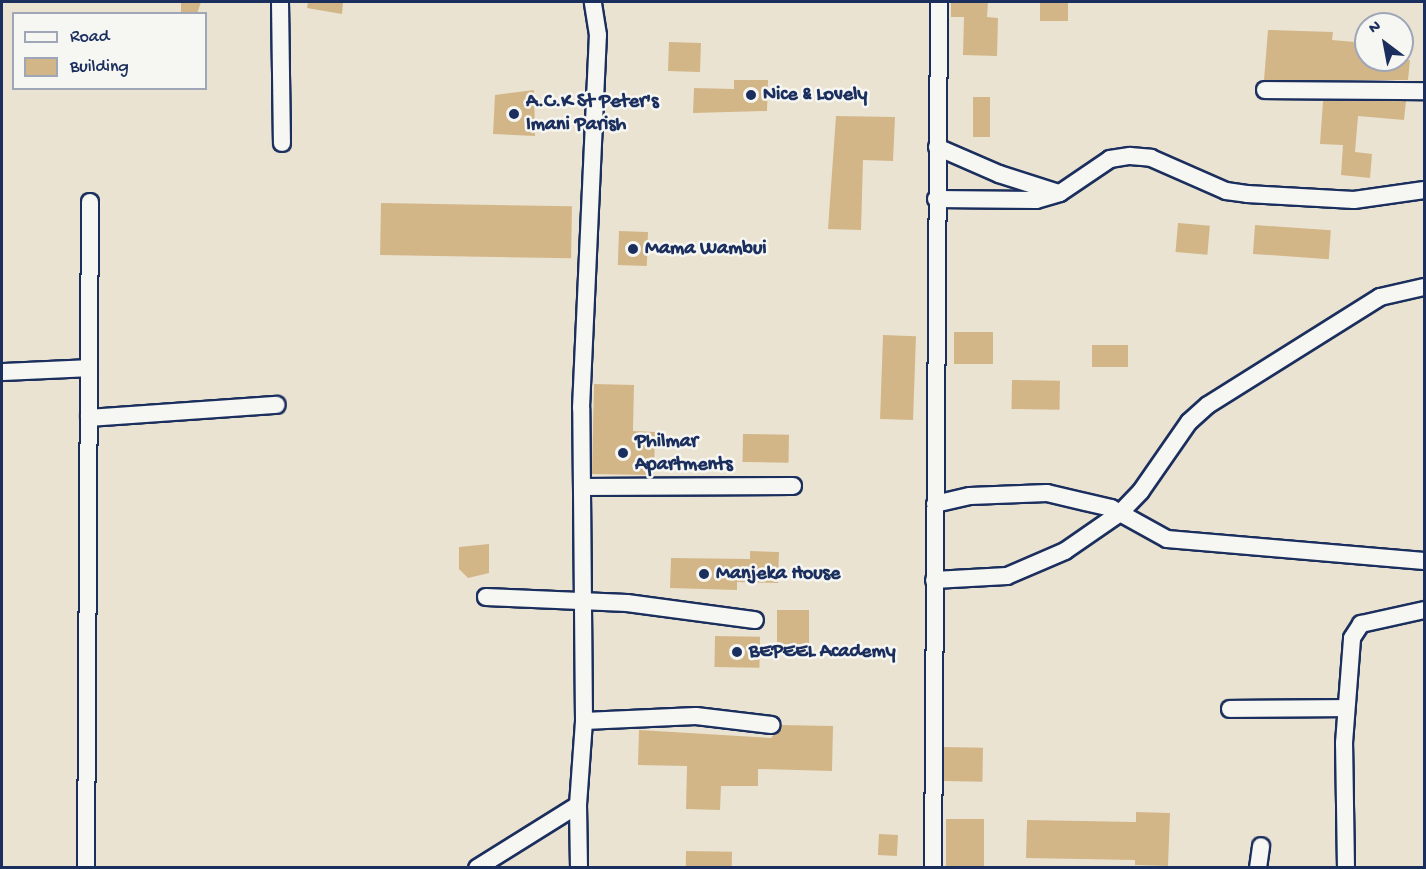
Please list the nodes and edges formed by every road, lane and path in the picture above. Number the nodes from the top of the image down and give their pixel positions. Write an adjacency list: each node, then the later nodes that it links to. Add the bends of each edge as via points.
1 (280, 2): 6 (street)
2 (593, 2): 18 (street, via 598,35)
3 (939, 2): 7 (street)
4 (1265, 90): 5 (street)
5 (1425, 91)
6 (282, 143)
7 (937, 147): 9 (street, via 999,174); 10 (street)
8 (1425, 190): 9 (street, via 1354,200 1247,194 1226,191 1151,158 1130,156 1110,159)
9 (1059, 193): 10 (street, via 1036,200)
10 (936, 199): 19 (street)
11 (90, 202): 13 (street)
12 (1425, 287): 20 (street, via 1380,297 1208,405 1190,422 1141,491)
13 (89, 368): 14 (street); 16 (street)
14 (2, 372)
15 (277, 405): 16 (street)
16 (89, 418): 33 (street)
17 (793, 486): 18 (street)
18 (582, 487): 24 (street)
19 (935, 504): 20 (street, via 970,496 1047,493 1084,500); 22 (street)
20 (1120, 513): 21 (street, via 1167,539); 22 (street, via 1065,551 1025,570 992,579)
21 (1425, 561)
22 (934, 580): 36 (street)
23 (486, 597): 24 (street)
24 (581, 601): 26 (street); 29 (street)
25 (1425, 610): 27 (street, via 1374,619 1355,629 1348,653)
26 (755, 620)
27 (1346, 708): 28 (street); 38 (street)
28 (1230, 709)
29 (584, 721): 30 (street, via 696,716); 31 (street)
30 (771, 725)
31 (578, 805): 34 (street); 35 (street)
32 (1261, 846): 37 (street)
33 (86, 867)
34 (477, 867)
35 (579, 867)
36 (933, 867)
37 (1258, 867)
38 (1346, 867)

